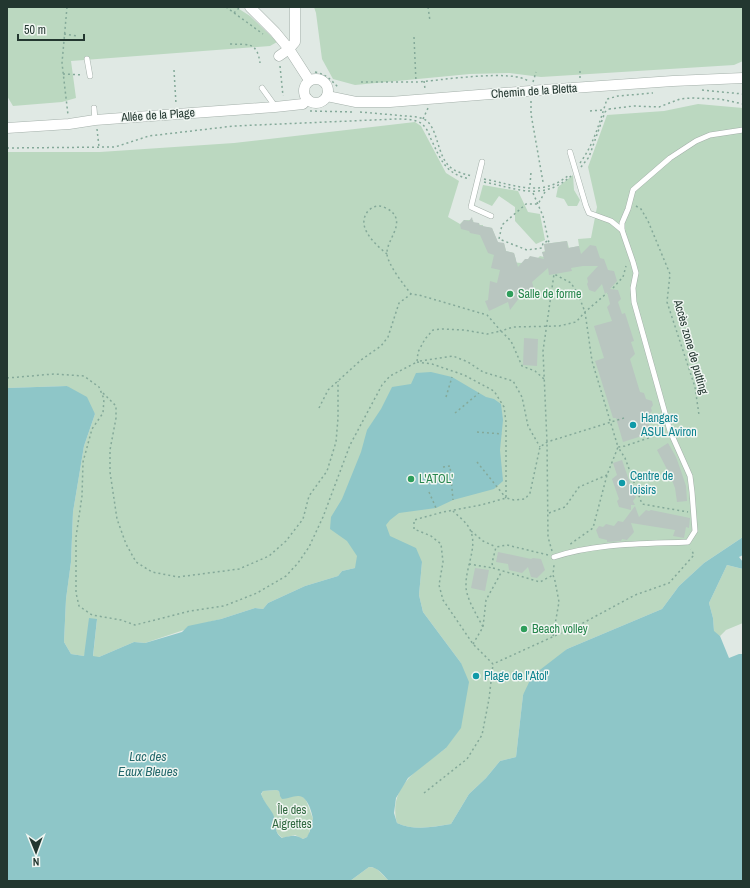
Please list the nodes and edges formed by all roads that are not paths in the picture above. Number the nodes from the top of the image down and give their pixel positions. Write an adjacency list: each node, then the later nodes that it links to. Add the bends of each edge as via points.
1 (250, 7): 3 (street)
2 (295, 7): 3 (street, via 295,42)
3 (289, 49): 4 (street); 8 (street)
4 (279, 56)
5 (87, 59): 6 (lane)
6 (90, 76)
7 (743, 77): 10 (street, Chemin de la Bletta, via 390,102 356,102)
8 (309, 80): 10 (street, via 317,78 324,81 328,88); 11 (street, via 303,89)
9 (262, 88): 12 (lane)
10 (327, 96): 11 (street, via 318,103)
11 (307, 99): 12 (street, Allée de la Plage, via 304,104)
12 (280, 107): 14 (street, Allée de la Plage)
13 (94, 108): 14 (lane)
14 (95, 120): 15 (street, Allée de la Plage)
15 (7, 128)
16 (743, 130): 20 (lane, via 710,135 670,158 633,190)
17 (570, 152): 20 (lane, via 589,213 611,221)
18 (482, 162): 19 (lane, via 471,207)
19 (491, 216)
20 (622, 230): 21 (lane, via 636,273 634,302 670,431 690,476 694,531 688,542 597,547)
21 (554, 556)

